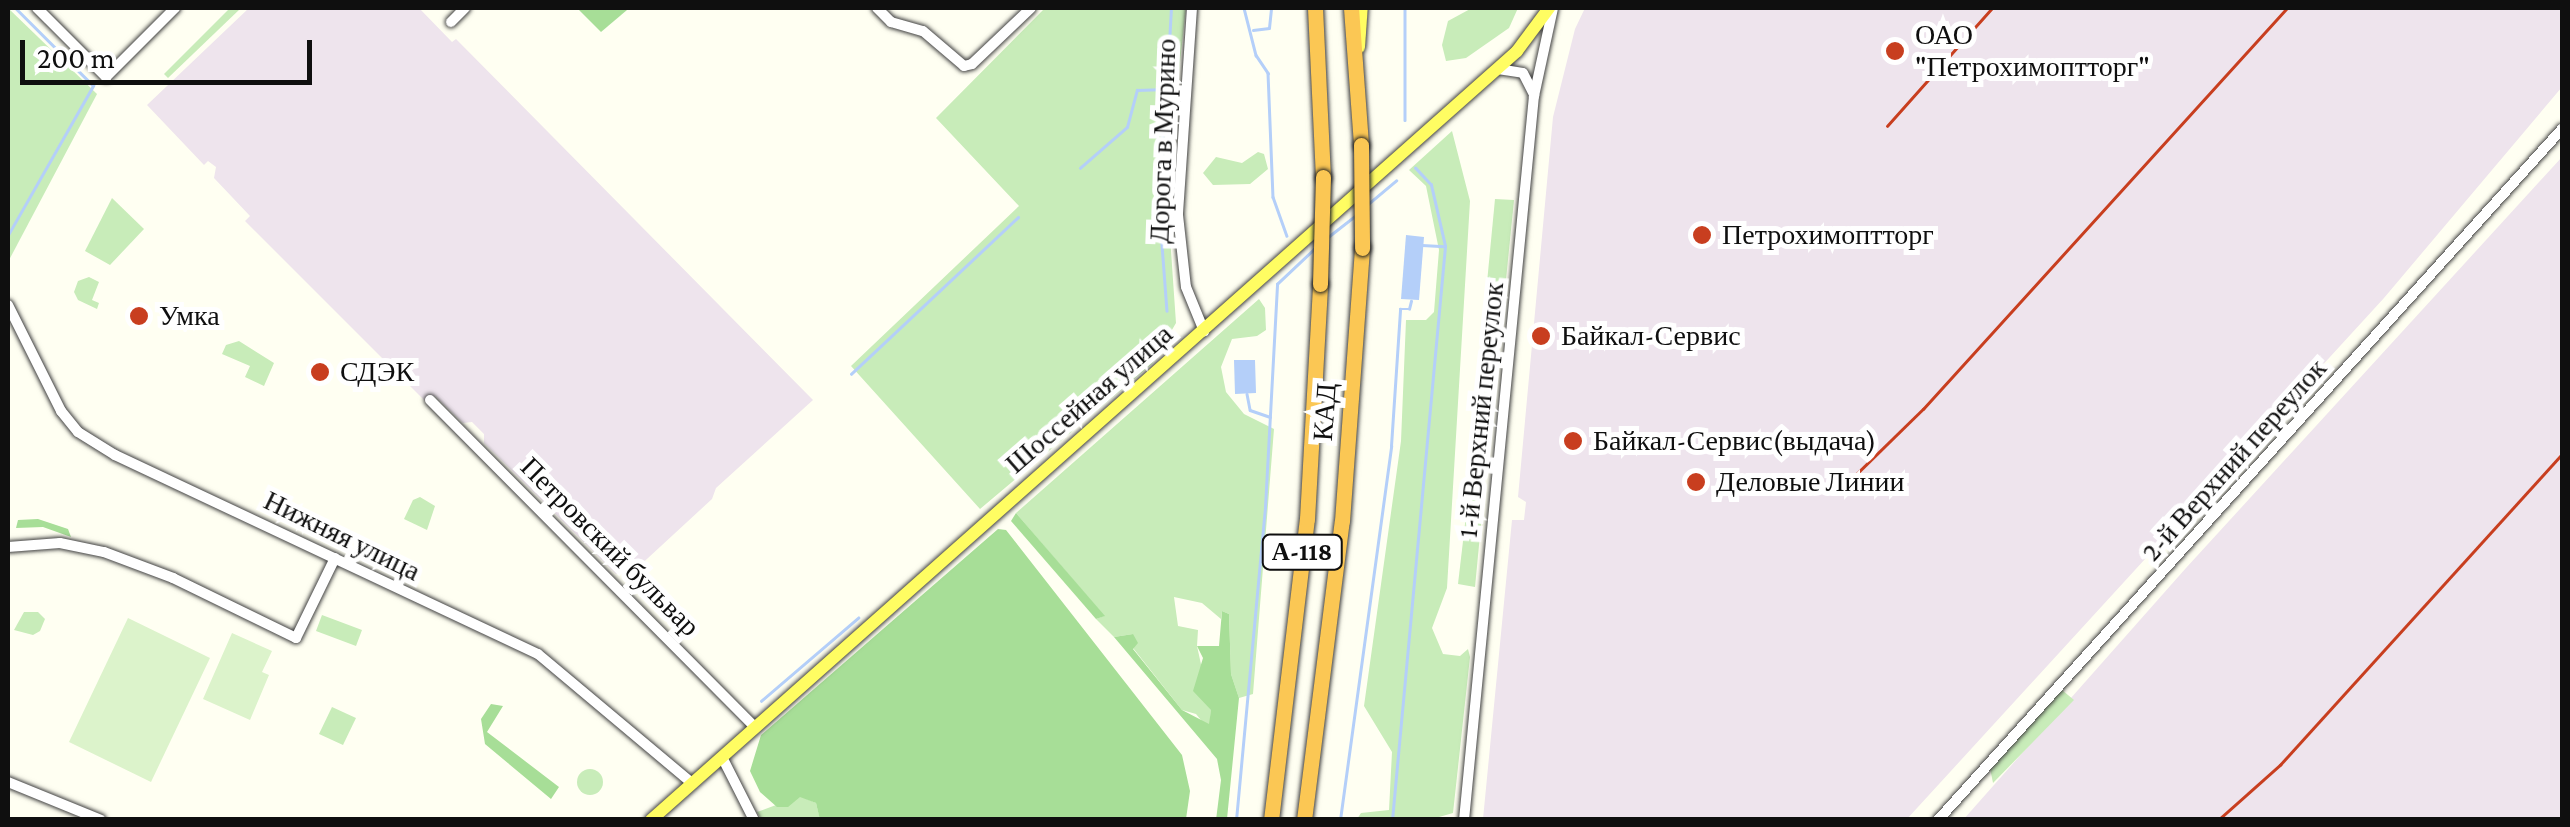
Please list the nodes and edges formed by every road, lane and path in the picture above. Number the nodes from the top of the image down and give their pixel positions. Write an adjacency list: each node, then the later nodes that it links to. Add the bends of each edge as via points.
1 (38, 8): 2 (street, via 106,77)
2 (175, 8)
3 (465, 8): 11 (street)
4 (877, 8): 5 (street, via 891,22 923,32 964,66)
5 (1031, 8)
6 (1192, 8): 17 (street, Дорога в Мурино, via 1180,245 1190,302)
7 (1315, 8): 28 (highway, КАД / А-118, bridge, via 1320,284 1306,519)
8 (1351, 8): 12 (highway, КАД / А-118)
9 (1362, 8): 12 (main road)
10 (1551, 8): 13 (main road, Шоссейная улица); 14 (street, 1-й Верхний переулок)
11 (451, 22)
12 (1357, 65): 29 (highway, КАД / А-118, bridge, via 1362,248 1342,521)
13 (1498, 68): 14 (street, via 1523,73); 17 (main road, Шоссейная улица)
14 (1534, 96): 30 (street, 1-й Верхний переулок)
15 (2562, 129): 31 (street, 2-й Верхний переулок)
16 (8, 305): 20 (street, Нижняя улица, via 60,411 78,432)
17 (1204, 331): 21 (main road, Шоссейная улица)
18 (430, 400): 21 (street, Петровский бульвар)
19 (8, 547): 20 (street, via 60,543 104,552 296,638)
20 (335, 558): 24 (street, Нижняя улица, via 538,654)
21 (756, 728): 22 (main road, Шоссейная улица)
22 (722, 756): 24 (main road, Шоссейная улица); 27 (street)
23 (8, 782): 25 (street)
24 (692, 783): 26 (main road, Шоссейная улица)
25 (101, 820)
26 (651, 820)
27 (754, 820)
28 (1271, 820)
29 (1304, 820)
30 (1464, 820)
31 (1938, 820)

